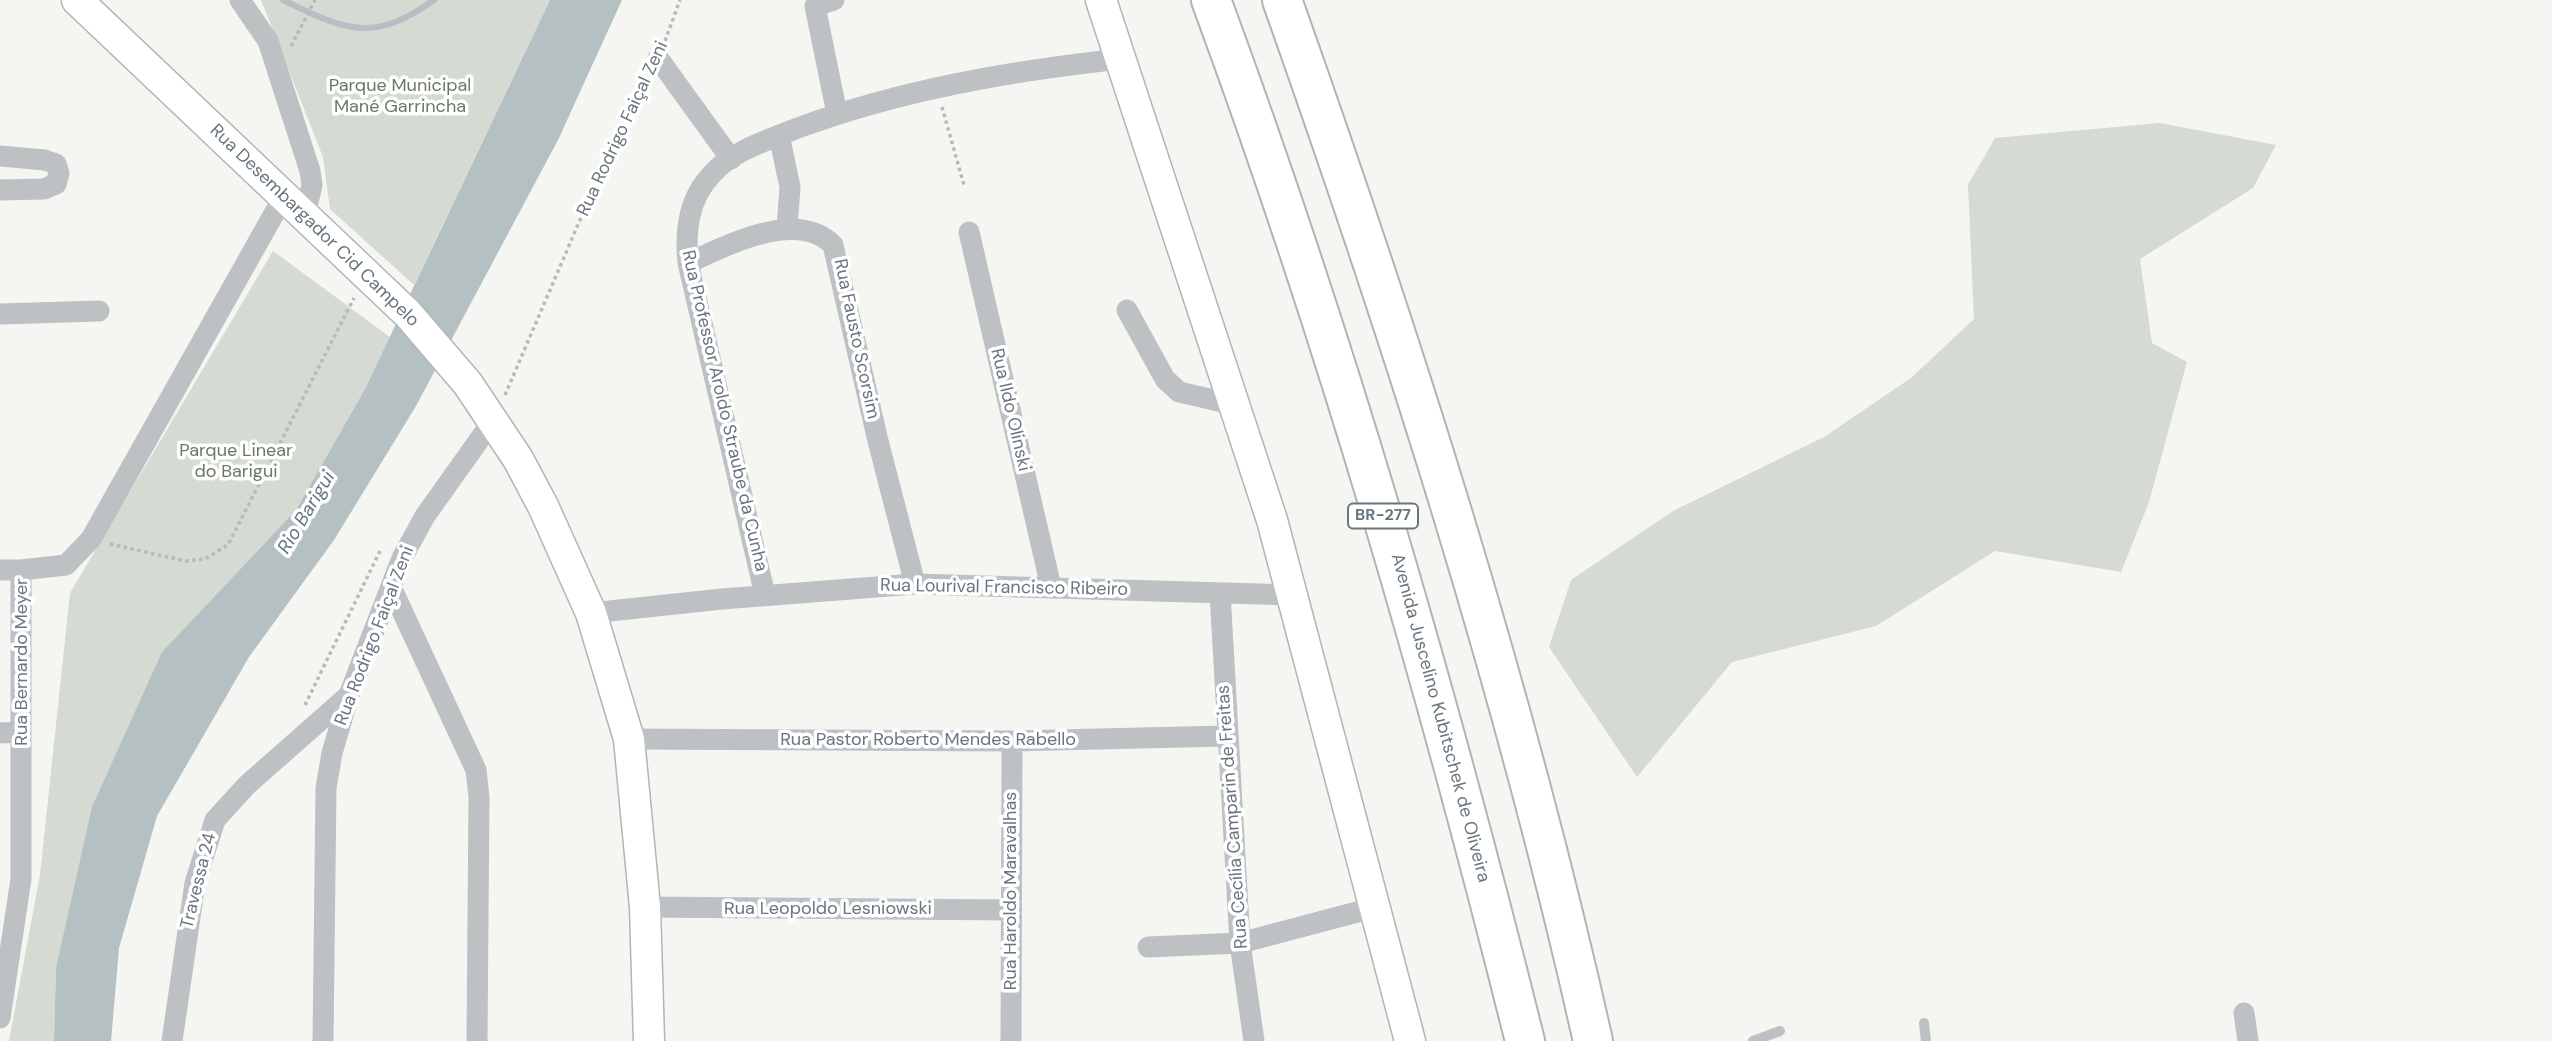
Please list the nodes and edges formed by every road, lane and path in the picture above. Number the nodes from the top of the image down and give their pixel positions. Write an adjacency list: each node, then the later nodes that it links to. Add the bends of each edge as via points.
1 (77, 0): 21 (street, Rua Desembargador Cid Campelo)
2 (240, 0): 21 (street, Rua Bernardo Meyer, via 268,41 310,171 312,185)
3 (315, 0): 10 (path)
4 (680, 0): 11 (path, Rua Rodrigo Faiçal Zeni)
5 (834, 0): 15 (street, via 815,6)
6 (1101, 0): 12 (street)
7 (1211, 0): 64 (highway, Avenida Juscelino Kubitschek de Oliveira / BR-277, via 1314,293 1385,522)
8 (1282, 0): 13 (highway)
9 (1300, 0): 13 (street)
10 (302, 24)
11 (658, 58): 18 (street); 30 (path, Rua Rodrigo Faiçal Zeni, via 592,192)
12 (1121, 59): 14 (street, Rua Professor Aroldo Straube da Cunha); 29 (street)
13 (1310, 78): 65 (highway, via 1467,565 1538,815)
14 (937, 88): 15 (street, Rua Professor Aroldo Straube da Cunha); 19 (path)
15 (837, 114): 16 (street, Rua Professor Aroldo Straube da Cunha)
16 (779, 135): 18 (street, Rua Professor Aroldo Straube da Cunha); 22 (street, via 790,187)
17 (0, 156): 20 (street, via 45,160 56,164 59,173 56,184 44,189)
18 (731, 159): 24 (street, Rua Professor Aroldo Straube da Cunha, via 712,173 690,212)
19 (964, 185)
20 (0, 190)
21 (295, 205): 25 (street, Rua Desembargador Cid Campelo); 31 (street, Rua Bernardo Meyer)
22 (787, 228): 24 (street, Rua Fausto Scorsim, via 746,238); 34 (street, Rua Fausto Scorsim, via 828,239 838,253 878,441)
23 (969, 232): 36 (street, Rua Ildo Olinski)
24 (688, 263): 39 (street, Rua Professor Aroldo Straube da Cunha)
25 (376, 281): 30 (street, Rua Desembargador Cid Campelo); 31 (path, via 228,545 205,559 186,561)
26 (1127, 310): 29 (street, via 1172,386 1194,398)
27 (99, 312): 28 (street)
28 (0, 314)
29 (1236, 405): 38 (street)
30 (494, 419): 35 (street, Rua Rodrigo Faiçal Zeni, via 425,516); 40 (street, Rua Desembargador Cid Campelo, via 543,506)
31 (91, 539): 33 (street, Rua Bernardo Meyer, via 66,565)
32 (383, 546): 42 (path)
33 (11, 570): 43 (street, Rua Bernardo Meyer)
34 (915, 584): 36 (street, Rua Lourival Francisco Ribeiro); 39 (street, Rua Lourival Francisco Ribeiro)
35 (391, 587): 41 (street, Rua Rodrigo Faiçal Zeni); 59 (street, via 476,770)
36 (1051, 587): 37 (street, Rua Lourival Francisco Ribeiro)
37 (1220, 593): 38 (street, Rua Lourival Francisco Ribeiro); 44 (street, Rua Cecília Camparin de Freitas)
38 (1293, 594): 48 (street)
39 (765, 595): 40 (street, Rua Lourival Francisco Ribeiro)
40 (590, 613): 45 (street, Rua Desembargador Cid Campelo)
41 (349, 695): 57 (street, Travessa 24, via 247,785 215,820 195,883); 58 (street, Rua Rodrigo Faiçal Zeni, via 326,788)
42 (304, 707)
43 (11, 733): 47 (street, Rua Bernardo Meyer)
44 (1227, 736): 46 (street, Rua Pastor Roberto Mendes Rabello); 51 (street, Rua Cecília Camparin de Freitas)
45 (629, 739): 46 (street, Rua Pastor Roberto Mendes Rabello); 49 (street, Rua Desembargador Cid Campelo)
46 (1012, 741): 50 (street, Rua Haroldo Maravalhas)
47 (10, 893): 54 (street, Rua Bernardo Meyer)
48 (1376, 906): 51 (street); 63 (street)
49 (645, 907): 50 (street, Rua Leopoldo Lesniowski); 60 (street, Rua Desembargador Cid Campelo)
50 (1011, 910): 61 (street, Rua Haroldo Maravalhas)
51 (1241, 943): 52 (street); 62 (street, Rua Cecília Camparin de Freitas)
52 (1148, 947)
53 (2244, 1013): 68 (street)
54 (0, 1018)
55 (1924, 1023): 67 (lane)
56 (1780, 1031): 66 (lane)
57 (172, 1041)
58 (323, 1041)
59 (477, 1041)
60 (649, 1041)
61 (1011, 1041)
62 (1254, 1041)
63 (1409, 1041)
64 (1524, 1041)
65 (1594, 1041)
66 (1753, 1041)
67 (1926, 1041)
68 (2248, 1041)

